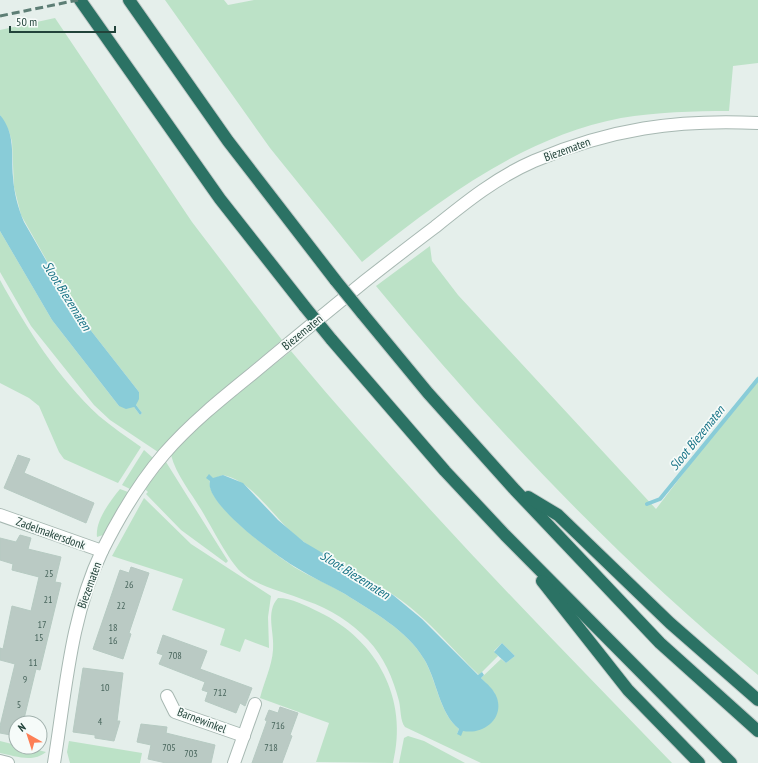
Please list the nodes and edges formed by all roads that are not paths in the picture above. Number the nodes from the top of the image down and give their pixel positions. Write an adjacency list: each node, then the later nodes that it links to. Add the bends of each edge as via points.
1 (80, 0): 6 (highway, bridge, via 220,199 305,307 445,471)
2 (129, 0): 4 (highway, bridge, via 228,141 336,282 428,393)
3 (758, 123): 7 (street, Biezematen, via 687,123 629,130 574,146 532,162 495,182 378,271 187,429 156,463 135,493)
4 (515, 490): 9 (highway, via 558,515 670,623); 11 (highway, via 660,643)
5 (0, 515): 7 (street, Zadelmakersdonk)
6 (505, 535): 17 (highway, via 628,690); 18 (highway)
7 (102, 551): 15 (street, Biezematen, via 83,599 73,634)
8 (167, 696): 12 (street, Barnewinkel, via 175,712)
9 (758, 700)
10 (255, 704): 12 (street)
11 (758, 731)
12 (244, 736): 16 (street)
13 (0, 761): 14 (street)
14 (8, 763)
15 (54, 763)
16 (234, 763)
17 (699, 763)
18 (731, 763)

